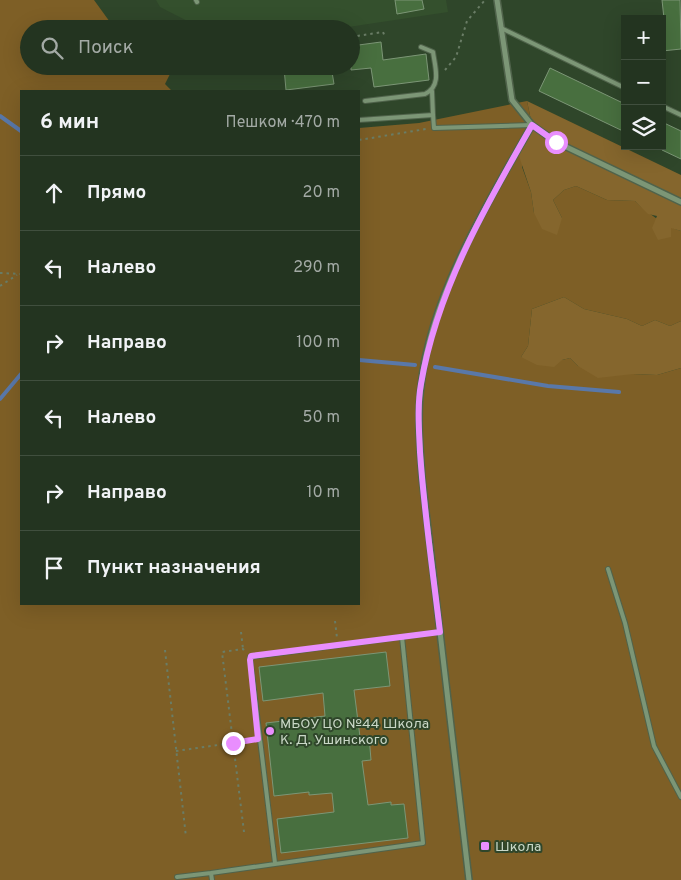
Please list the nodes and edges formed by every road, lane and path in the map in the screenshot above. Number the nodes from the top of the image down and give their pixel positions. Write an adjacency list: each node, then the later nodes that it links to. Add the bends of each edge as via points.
1 (485, 0): 7 (path, via 466,21 452,63)
2 (497, 0): 3 (street)
3 (501, 28): 8 (lane); 15 (street, via 512,100)
4 (360, 36): 5 (path, via 383,32)
5 (385, 38)
6 (421, 46): 7 (lane, via 433,52)
7 (436, 72): 9 (lane)
8 (621, 86)
9 (432, 91): 10 (lane); 12 (lane)
10 (365, 101)
11 (666, 108): 13 (lane)
12 (433, 115): 14 (lane); 16 (lane)
13 (681, 115)
14 (360, 120)
15 (532, 125): 16 (lane); 18 (street, via 556,142); 26 (street, via 453,273 432,336 421,386 422,478)
16 (434, 128): 17 (path)
17 (360, 140)
18 (681, 202)
19 (0, 273): 21 (path)
20 (20, 274): 21 (path)
21 (17, 275): 22 (path)
22 (0, 286)
23 (608, 569): 35 (lane, via 625,623 654,746)
24 (335, 621): 28 (path)
25 (241, 632): 29 (path)
26 (440, 632): 27 (lane); 42 (street)
27 (402, 637): 28 (lane); 38 (lane, via 423,842)
28 (338, 645): 31 (lane)
29 (243, 649): 31 (path); 33 (path, via 222,652)
30 (165, 650): 34 (path)
31 (251, 656): 32 (lane)
32 (258, 739): 33 (path); 38 (lane)
33 (233, 743): 34 (path); 36 (path)
34 (176, 751): 37 (path)
35 (681, 797)
36 (244, 832)
37 (186, 838)
38 (275, 863): 39 (lane)
39 (211, 873): 40 (lane); 41 (lane)
40 (177, 877)
41 (212, 880)
42 (468, 880)

